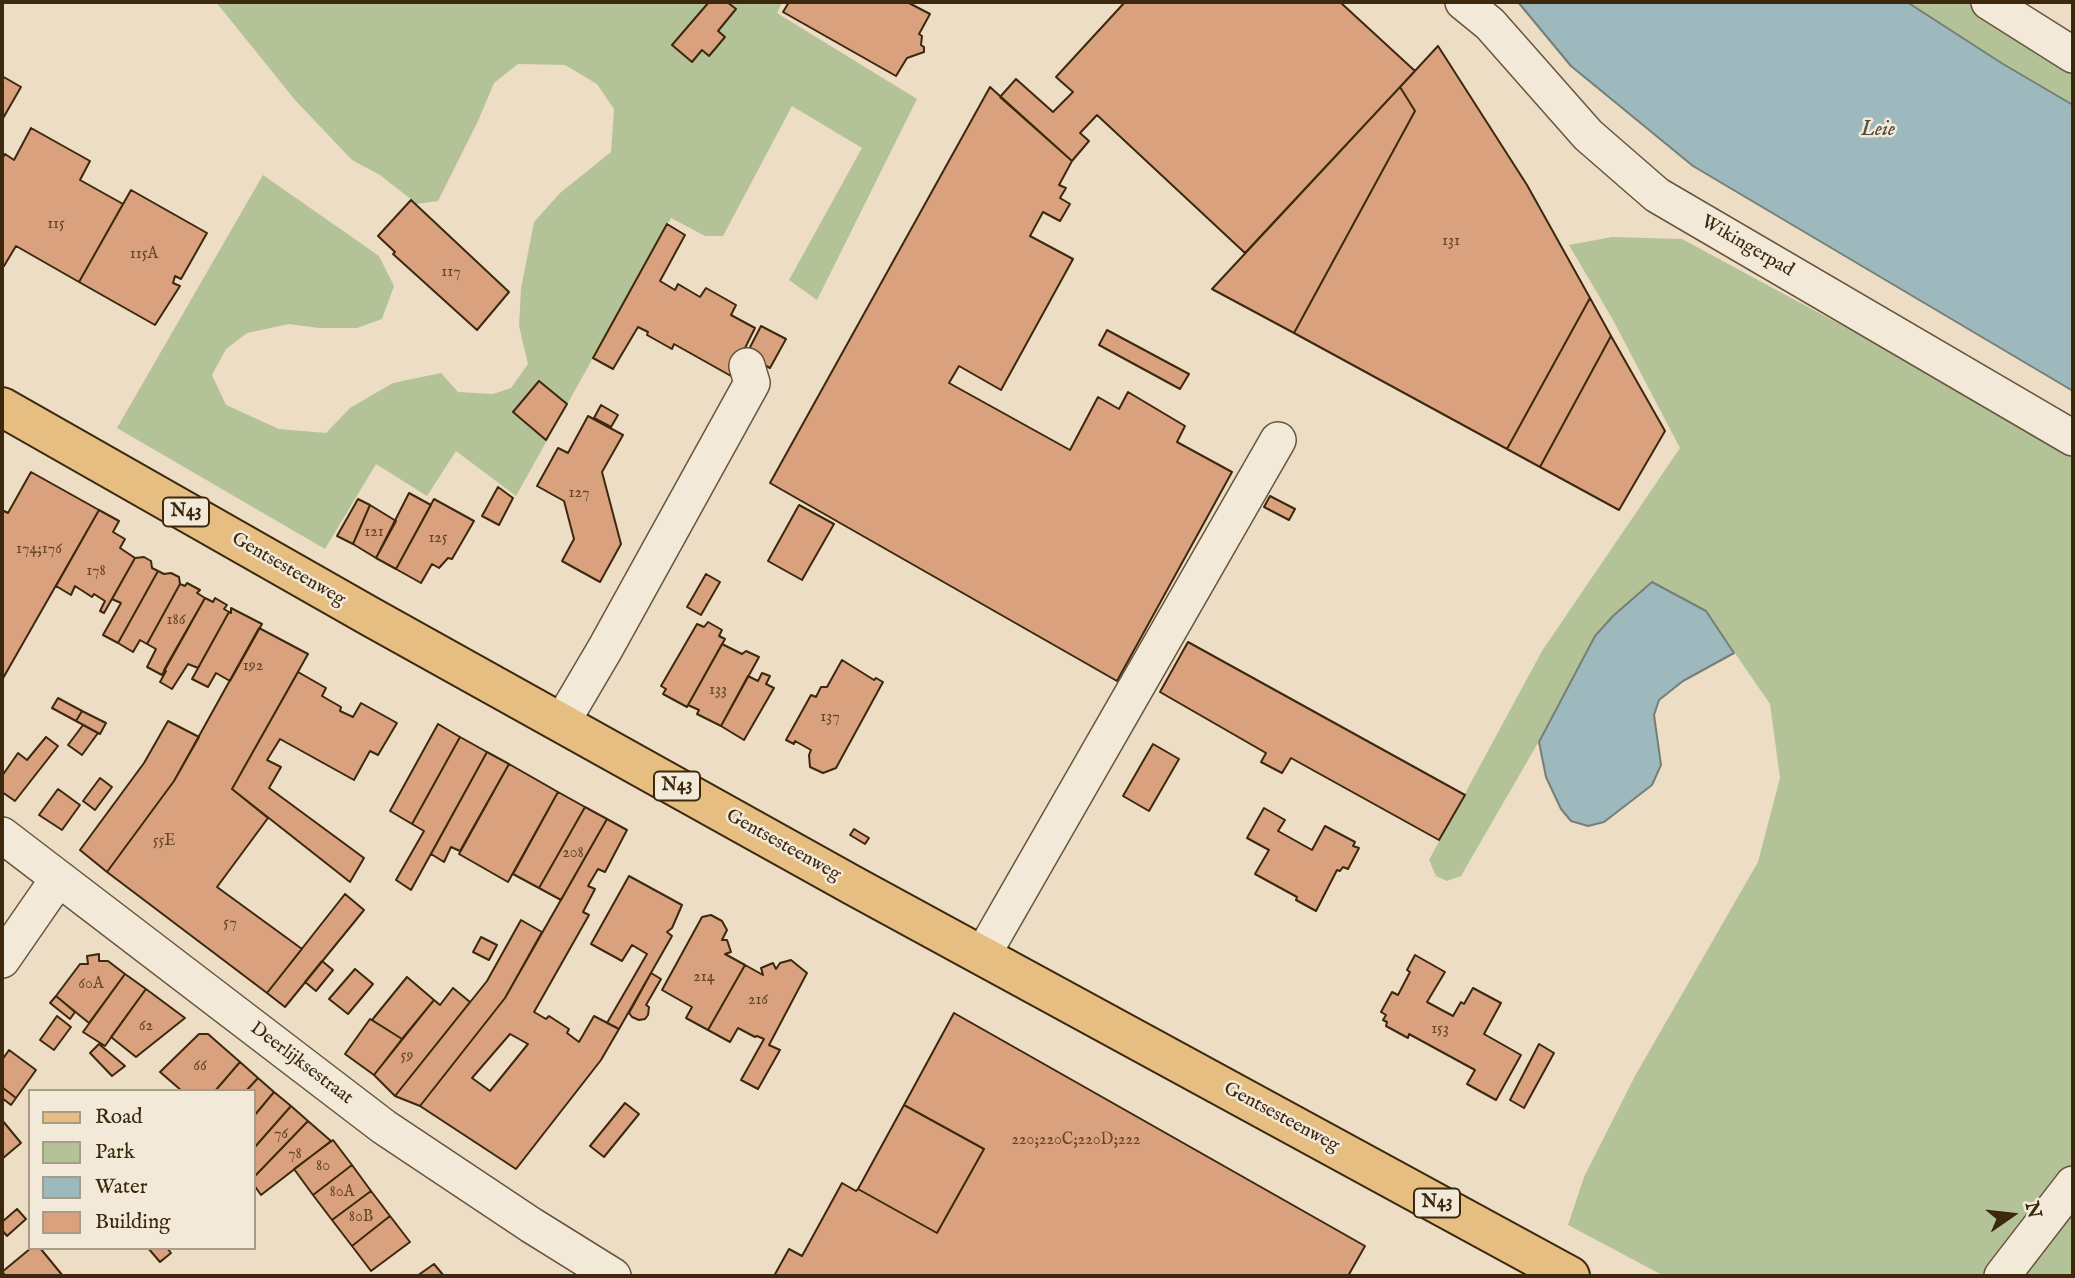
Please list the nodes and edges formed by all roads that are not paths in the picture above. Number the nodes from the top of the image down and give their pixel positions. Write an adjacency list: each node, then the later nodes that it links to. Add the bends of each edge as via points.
1 (1463, 2): 6 (street, Wikingerpad, via 1490,24 1588,135 1657,195)
2 (1989, 2): 3 (street)
3 (2073, 55)
4 (747, 366): 8 (street, via 752,383)
5 (2, 407): 8 (main road, Gentsesteenweg / N43)
6 (2073, 438)
7 (1278, 440): 11 (street)
8 (562, 722): 11 (main road, Gentsesteenweg / N43)
9 (2, 835): 10 (street, Deerlijksestraat)
10 (58, 879): 12 (street); 14 (street, Deerlijksestraat, via 384,1127)
11 (982, 956): 15 (main road, Gentsesteenweg / N43)
12 (2, 960)
13 (2073, 1184): 16 (street)
14 (613, 1276)
15 (1570, 1276)
16 (2002, 1276)

